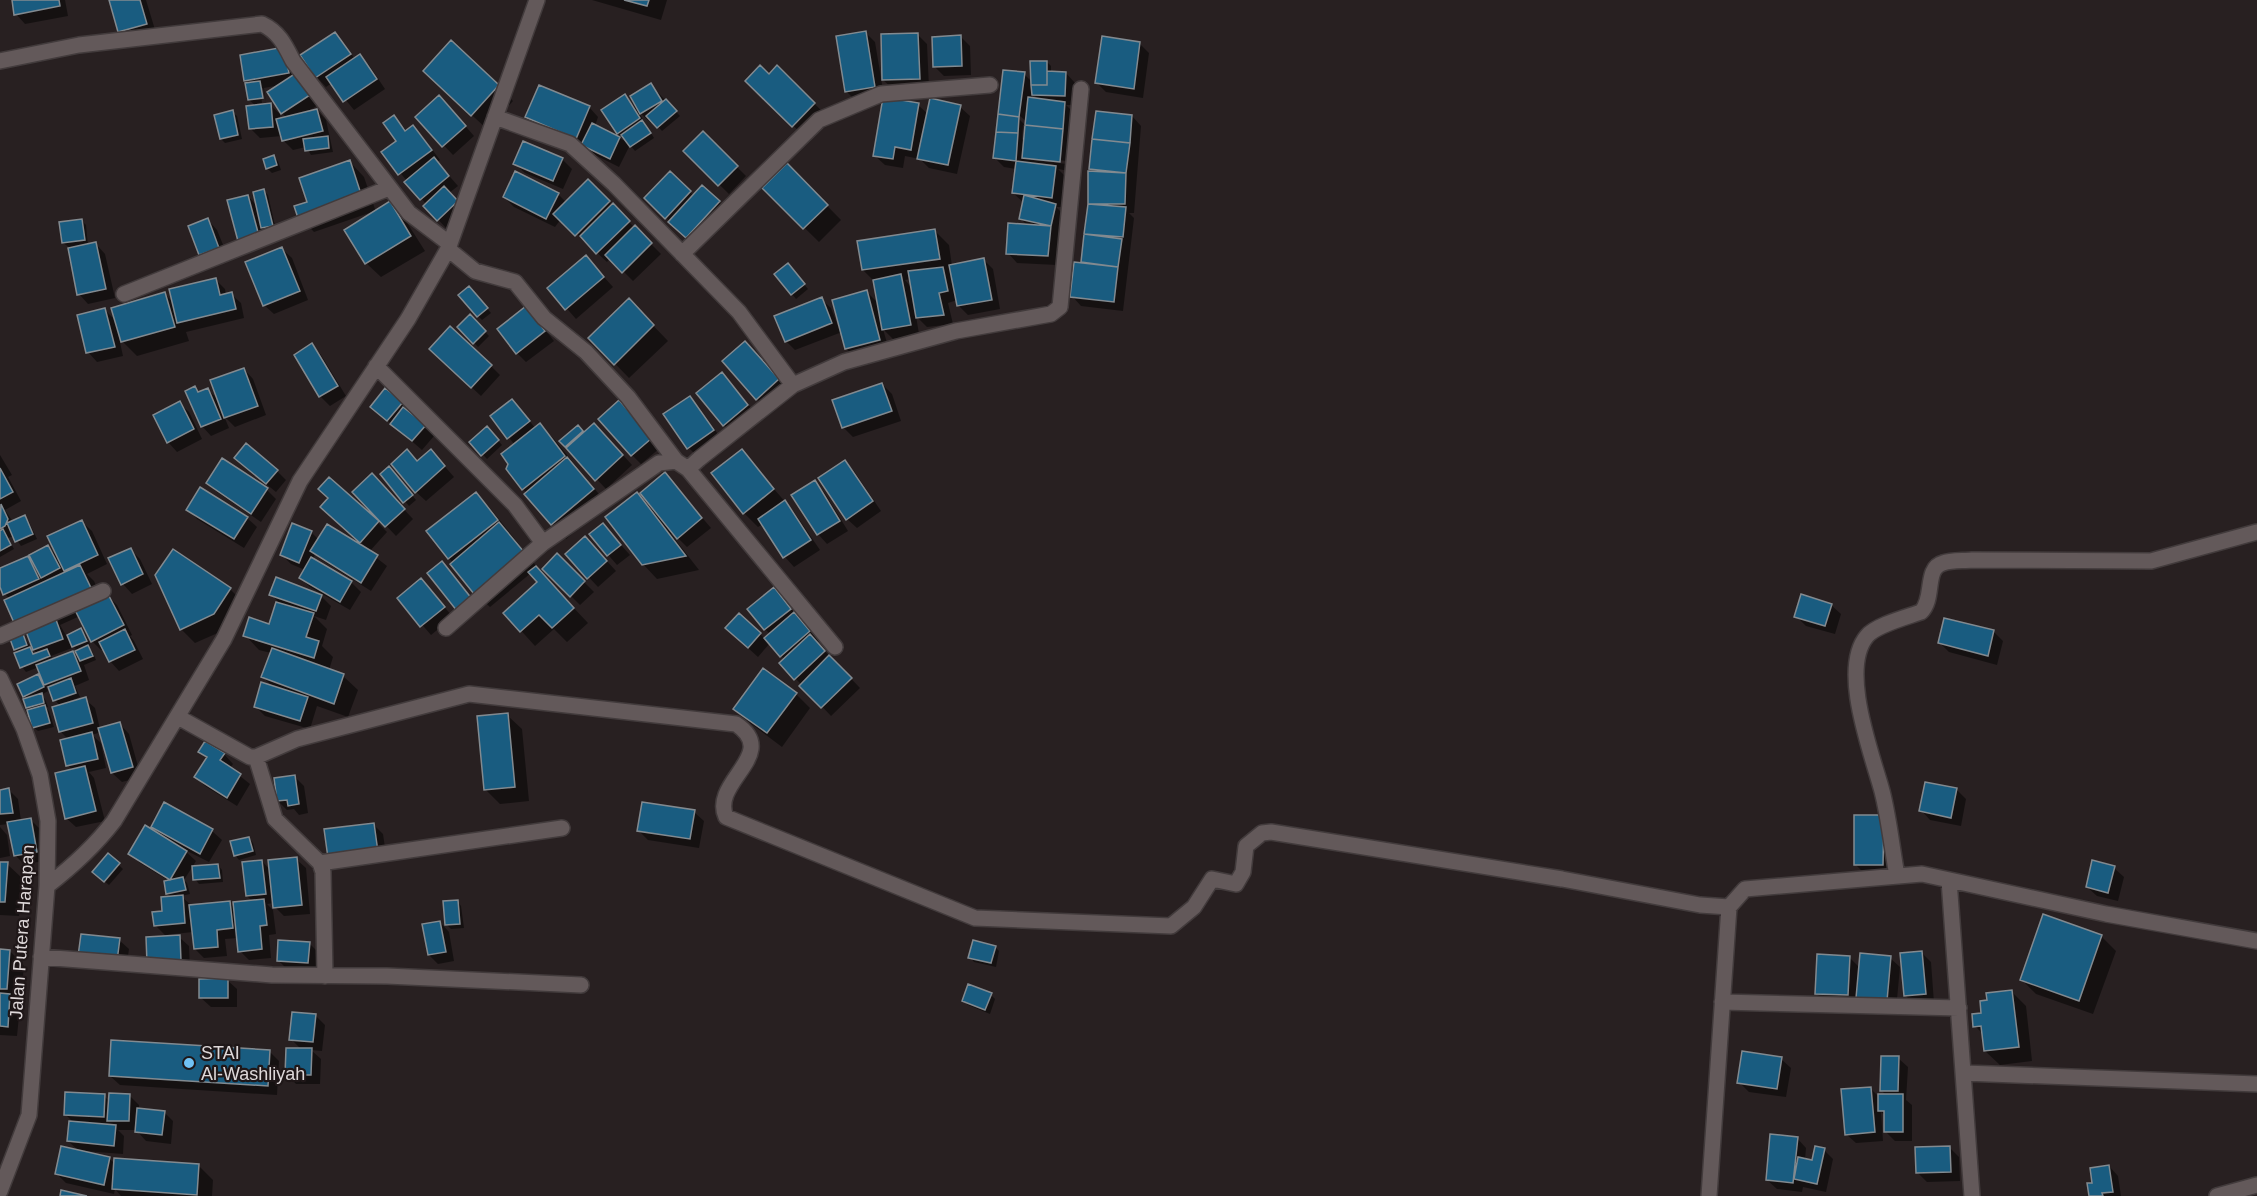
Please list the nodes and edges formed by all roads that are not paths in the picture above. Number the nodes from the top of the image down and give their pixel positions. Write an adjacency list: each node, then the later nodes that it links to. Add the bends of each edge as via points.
1 (537, 0): 5 (street)
2 (0, 61): 6 (street, via 79,45 262,24 280,37)
3 (990, 85): 8 (street, via 880,94 819,120)
4 (1081, 89): 11 (street, via 1060,307 1051,314 956,331 844,362)
5 (495, 117): 7 (street); 8 (street, via 570,144)
6 (389, 188): 7 (street, via 409,213); 9 (street)
7 (449, 246): 10 (street); 12 (street, via 475,271 515,282 544,318 586,352 628,397)
8 (682, 254): 11 (street, via 739,312)
9 (124, 294)
10 (376, 366): 14 (street, via 515,505); 20 (street, via 300,481 224,639)
11 (793, 385): 12 (street, via 699,459)
12 (682, 465): 14 (street, via 658,462); 18 (street)
13 (2257, 532): 24 (street, via 2151,561 1971,560 1936,566 1927,607 1873,631 1862,643 1857,658 1857,702 1882,792)
14 (543, 543): 16 (street)
15 (103, 591): 17 (street)
16 (446, 628)
17 (0, 636)
18 (834, 647)
19 (0, 678): 26 (street, Jalan Putera Harapan, via 40,775 48,821)
20 (177, 717): 21 (street); 26 (street, via 108,829 76,864)
21 (256, 758): 23 (street, via 275,819); 27 (street, via 297,738 469,694 736,724 746,731 752,749 725,796 722,808 726,817 975,918 1170,926 1194,907 1212,879 1236,884 1243,872 1246,846 1262,833 1271,832)
22 (562, 828): 23 (street)
23 (320, 862): 30 (street)
24 (1897, 876): 25 (street, via 1922,874); 27 (street, via 1745,889)
25 (1949, 880): 28 (street); 33 (street)
26 (47, 886): 29 (street, Jalan Putera Harapan)
27 (1729, 907): 32 (street)
28 (2257, 941)
29 (41, 957): 30 (street, via 273,975); 37 (street, Jalan Putera Harapan, via 29,1115)
30 (325, 975): 31 (street)
31 (581, 985)
32 (1722, 1002): 33 (street); 38 (street)
33 (1959, 1008): 34 (street)
34 (1964, 1073): 35 (street); 39 (street)
35 (2257, 1084)
36 (2257, 1185): 40 (street)
37 (0, 1191)
38 (1709, 1196)
39 (1972, 1196)
40 (2217, 1196)

